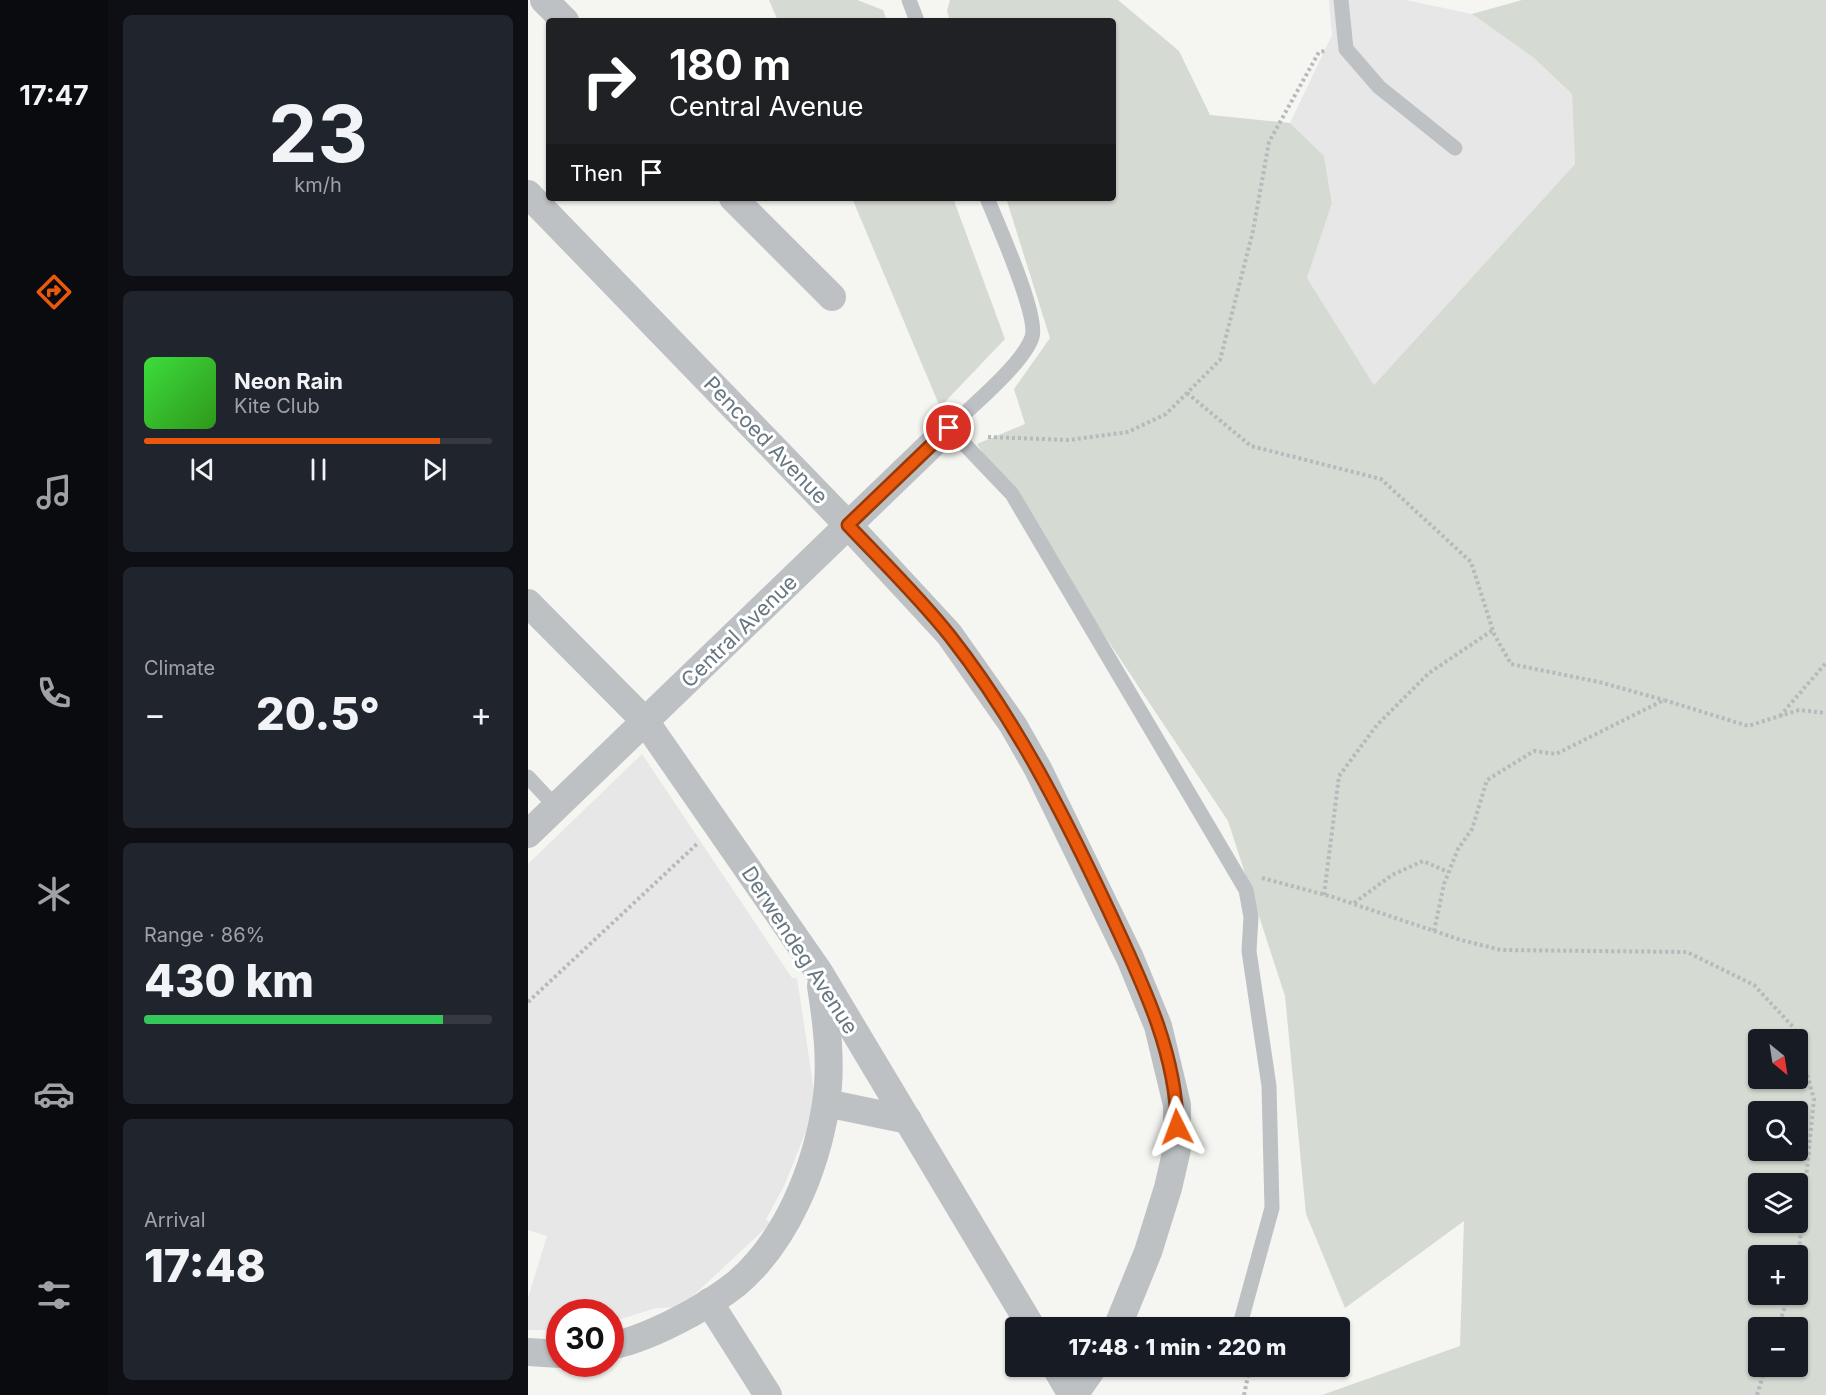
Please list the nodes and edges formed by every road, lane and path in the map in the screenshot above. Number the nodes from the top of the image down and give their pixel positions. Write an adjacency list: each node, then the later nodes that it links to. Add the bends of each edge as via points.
1 (544, 0): 4 (street)
2 (909, 0): 5 (lane)
3 (1341, 0): 6 (lane)
4 (562, 18)
5 (916, 18)
6 (1346, 49): 7 (lane, via 1379,87); 12 (path, via 1319,52 1269,142 1220,360)
7 (1455, 148)
8 (528, 194): 14 (street, Pencoed Avenue)
9 (736, 201): 11 (street)
10 (988, 201): 13 (lane, via 1030,308 1033,336 1016,362)
11 (832, 297)
12 (1187, 393): 13 (path, via 1166,414 1128,432 1069,440 974,437); 16 (path, via 1251,446 1381,479 1471,562)
13 (949, 428): 14 (street, Central Avenue); 26 (lane, via 1012,494)
14 (848, 525): 21 (street, Central Avenue); 38 (street, Pencoed Avenue, via 949,634 1013,725 1098,888 1158,1026 1177,1105 1177,1149 1148,1252)
15 (528, 603): 21 (street, Derwendeg Avenue)
16 (1493, 630): 18 (path, via 1511,664); 28 (path, via 1429,673 1377,725 1339,776)
17 (1826, 663): 20 (path)
18 (1664, 700): 20 (path, via 1748,726); 27 (path, via 1556,754 1534,751 1487,780 1472,829)
19 (1826, 713): 20 (path, via 1799,710)
20 (1779, 716)
21 (645, 721): 23 (street, Central Avenue); 24 (street, Derwendeg Avenue)
22 (528, 777): 23 (lane)
23 (556, 807): 25 (street, Central Avenue)
24 (717, 825): 31 (street, Derwendeg Avenue); 32 (path)
25 (528, 834)
26 (1235, 871): 28 (path); 39 (lane, via 1246,890 1251,917 1249,951 1269,1086 1272,1208)
27 (1448, 872): 29 (path, via 1423,861 1392,875); 30 (path)
28 (1324, 895): 29 (path)
29 (1353, 904): 30 (path)
30 (1434, 931): 35 (path, via 1501,950 1687,952 1754,985 1794,1028 1814,1099)
31 (819, 972): 33 (street, via 828,1030); 34 (street, Derwendeg Avenue)
32 (528, 1002)
33 (826, 1103): 34 (street); 36 (street, via 804,1182 783,1226 737,1283)
34 (908, 1120): 37 (street, Derwendeg Avenue)
35 (1799, 1245)
36 (710, 1302): 40 (street, via 669,1326); 47 (street)
37 (1025, 1317)
38 (1121, 1317)
39 (1242, 1317)
40 (624, 1341)
41 (528, 1352): 42 (street)
42 (546, 1353)
43 (1062, 1377): 48 (street)
44 (1086, 1377): 48 (street)
45 (1248, 1377): 49 (path)
46 (1763, 1377): 50 (path)
47 (768, 1395)
48 (1073, 1395)
49 (1244, 1395)
50 (1757, 1395)

